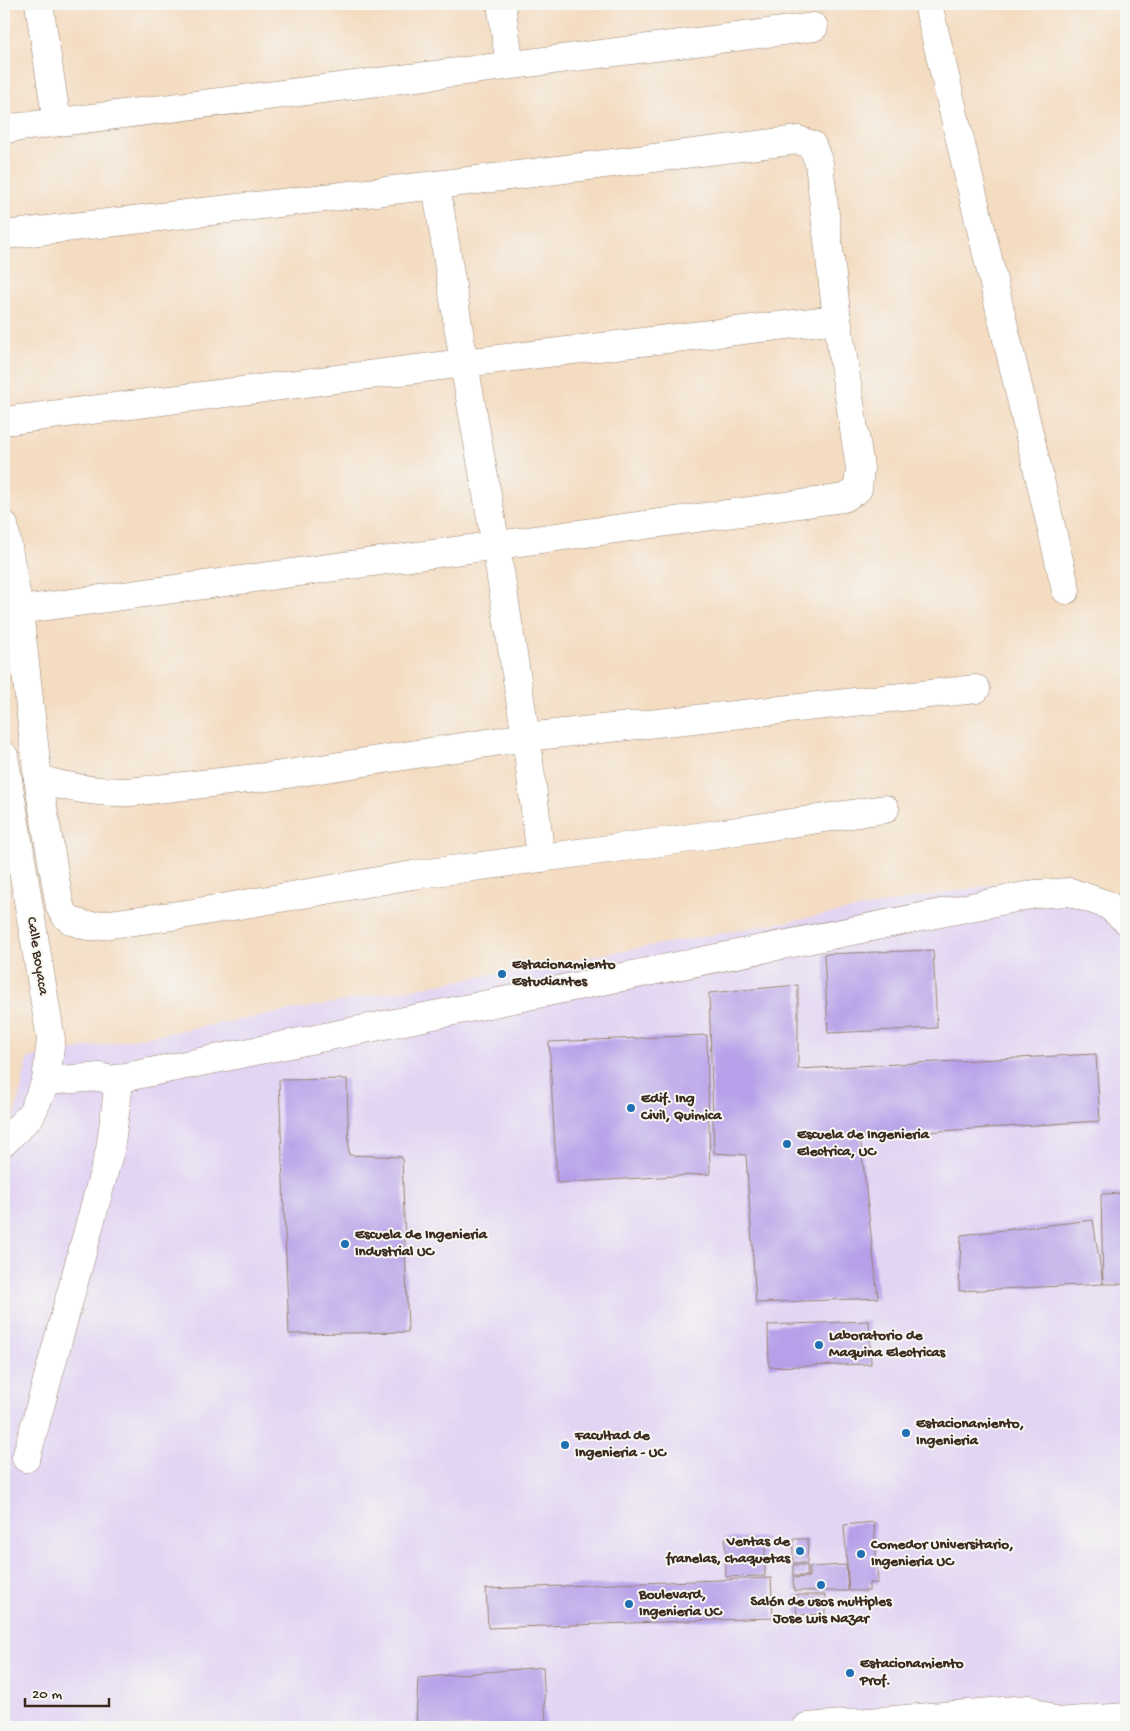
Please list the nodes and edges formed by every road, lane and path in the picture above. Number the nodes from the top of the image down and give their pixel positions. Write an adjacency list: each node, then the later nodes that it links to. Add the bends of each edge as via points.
1 (39, 4): 6 (street)
2 (501, 4): 5 (street)
3 (928, 4): 15 (street)
4 (814, 27): 5 (street)
5 (510, 65): 6 (street)
6 (57, 122): 7 (street)
7 (4, 129)
8 (436, 184): 9 (street); 10 (street, via 798,140 812,145 819,163); 11 (street)
9 (4, 235)
10 (837, 319): 11 (street); 14 (street, via 860,468 858,489 844,498)
11 (464, 363): 12 (street); 14 (street)
12 (4, 420)
13 (4, 526): 16 (street)
14 (496, 546): 16 (street); 18 (street)
15 (1066, 590)
16 (19, 610): 20 (street)
17 (976, 689): 18 (street)
18 (526, 736): 20 (street, via 275,776 130,792 80,790); 22 (street)
19 (4, 756): 25 (street, Calle Boyaca, via 51,1039)
20 (38, 778): 22 (street, via 60,907 72,921 87,926 187,914 413,875)
21 (884, 809): 22 (street)
22 (541, 858)
23 (1126, 920): 24 (street, via 1108,905 1070,892 1035,894)
24 (111, 1080): 25 (street, via 100,1077); 27 (street, via 118,1091 110,1150)
25 (46, 1081): 26 (street, Calle Boyaca, via 31,1116)
26 (4, 1142)
27 (26, 1458)
28 (1126, 1717): 29 (street)
29 (1054, 1725): 30 (street, via 1029,1710)
30 (808, 1727)

